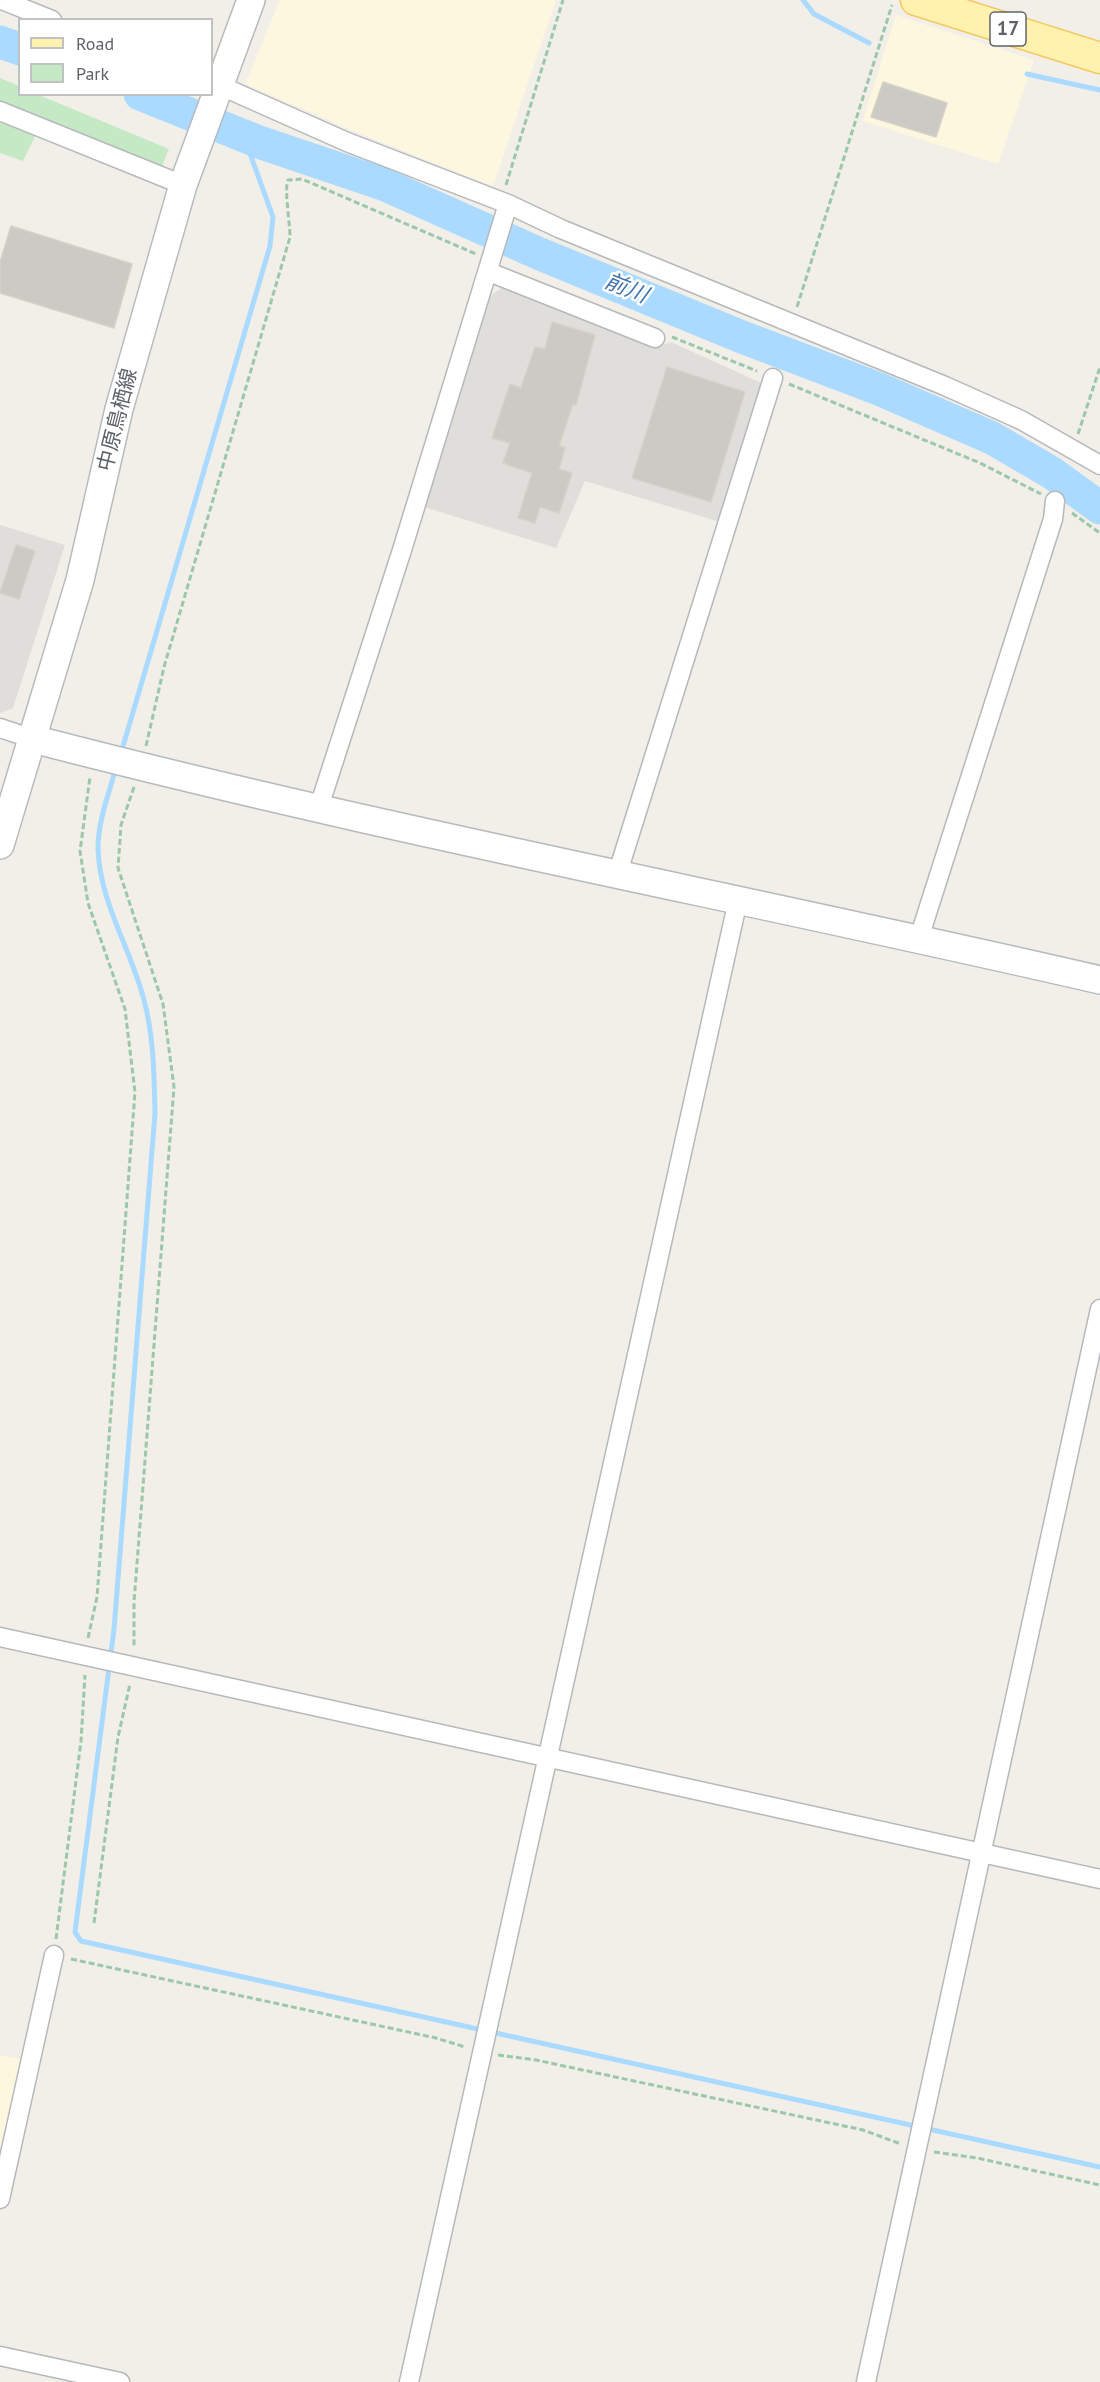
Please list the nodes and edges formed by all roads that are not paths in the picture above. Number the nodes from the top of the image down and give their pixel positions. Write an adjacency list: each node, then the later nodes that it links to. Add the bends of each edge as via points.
1 (2, 0): 4 (street)
2 (251, 0): 6 (street, 中原鳥栖線)
3 (916, 0): 5 (main road, 17)
4 (47, 18)
5 (1100, 58)
6 (216, 88): 8 (street, 中原鳥栖線); 9 (street)
7 (0, 111): 8 (street)
8 (183, 184): 16 (street, 中原鳥栖線, via 119,409 80,580)
9 (504, 209): 10 (street); 13 (street, via 945,386 1021,420)
10 (491, 263): 11 (street); 17 (street)
11 (655, 338)
12 (773, 378): 19 (street)
13 (1100, 465)
14 (1055, 501): 21 (street, via 1053,519)
15 (0, 728): 16 (street)
16 (33, 739): 17 (street); 18 (street, 中原鳥栖線)
17 (318, 810): 19 (street)
18 (0, 846)
19 (617, 875): 20 (street)
20 (738, 900): 21 (street); 25 (street)
21 (919, 938): 22 (street)
22 (1100, 980)
23 (1100, 1309): 26 (street)
24 (0, 1637): 25 (street)
25 (549, 1758): 26 (street); 32 (street)
26 (981, 1852): 27 (street); 33 (street)
27 (1100, 1879)
28 (54, 1955): 29 (street)
29 (0, 2199)
30 (0, 2356): 31 (street)
31 (120, 2382)
32 (409, 2382)
33 (866, 2382)

